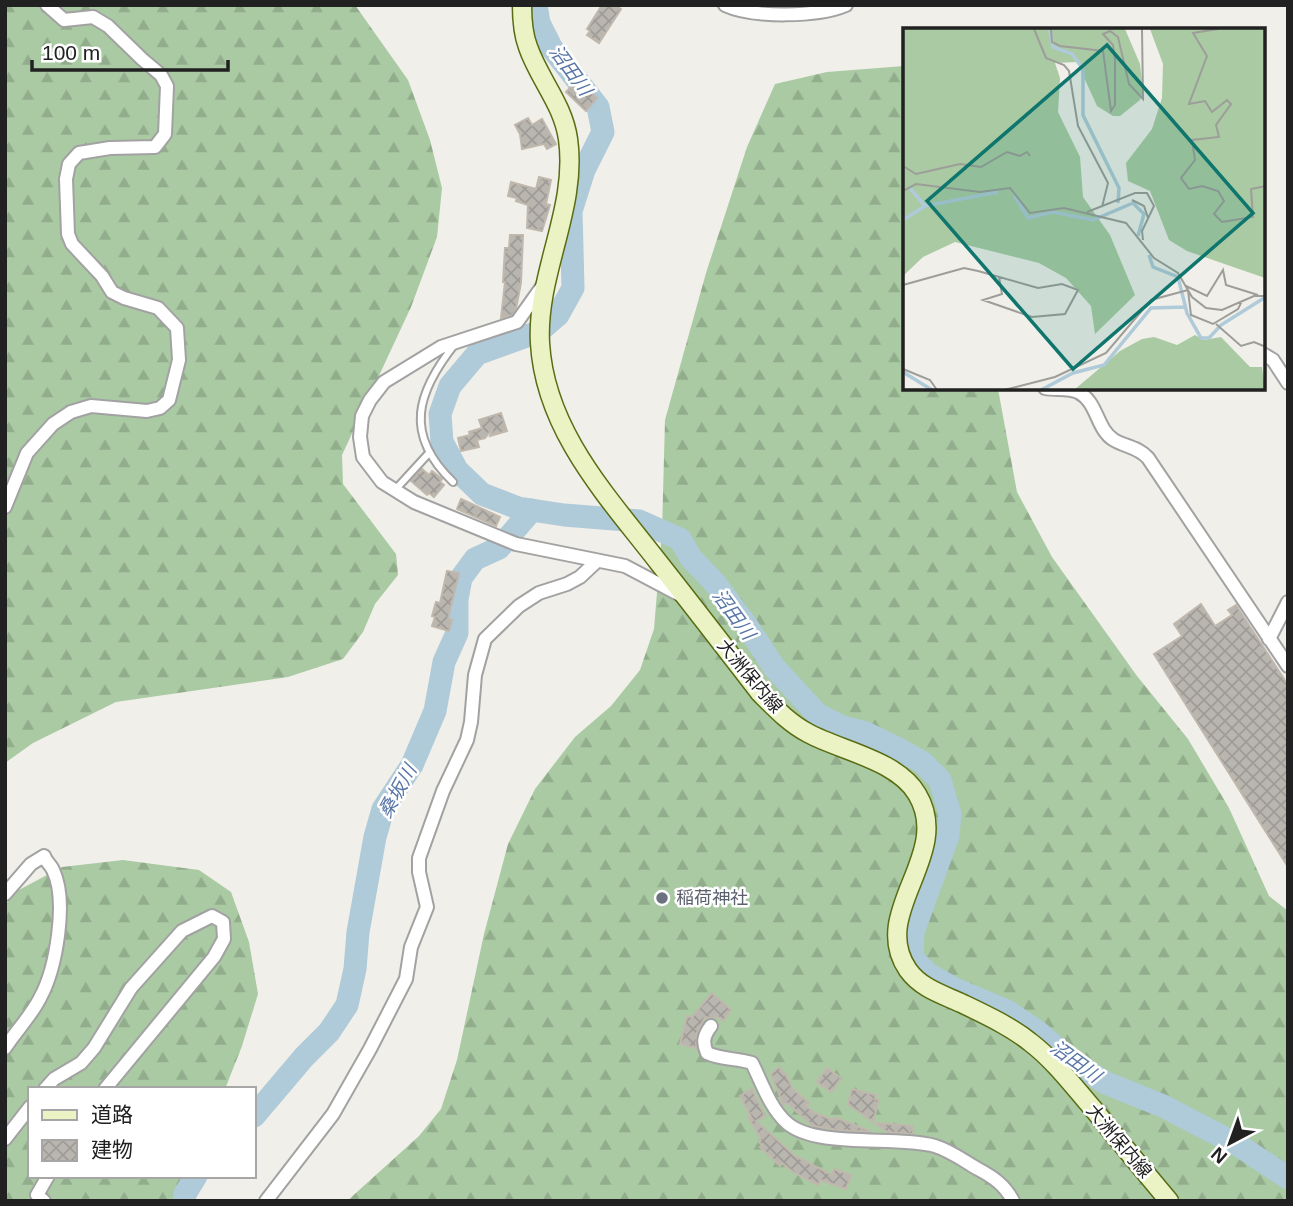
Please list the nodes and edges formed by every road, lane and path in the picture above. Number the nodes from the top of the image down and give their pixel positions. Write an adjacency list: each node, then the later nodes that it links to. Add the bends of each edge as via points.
1 (47, 5): 13 (street, via 64,20 93,17 108,26 167,86 165,134 155,147 92,149 79,153 69,164 66,217 72,244 112,292 158,308 177,328 179,360 169,400 160,408 91,406 53,424 27,453)
2 (522, 5): 5 (main road, 大洲保内線, via 527,46 560,109 568,138 565,199)
3 (725, 5): 4 (street, via 765,14 816,13)
4 (846, 5)
5 (547, 279): 6 (street, via 517,322); 15 (main road, 大洲保内線, via 540,341 554,410 583,464)
6 (457, 343): 10 (lane, via 441,362 422,400 422,433); 12 (street, via 441,347 384,382 362,416 363,457 382,482)
7 (1265, 355): 8 (street)
8 (1288, 383)
9 (1061, 390): 17 (street, via 1077,392 1095,410 1112,439 1148,457)
10 (429, 453): 11 (lane); 12 (lane)
11 (453, 482)
12 (395, 490): 14 (street, via 516,544)
13 (5, 508)
14 (596, 562): 15 (street, via 625,566); 28 (street, via 580,577 519,606 485,639 475,675 467,740 419,858 427,907 411,947 406,979 333,1114)
15 (687, 598): 30 (main road, 大洲保内線, via 760,693 793,725 895,772 917,793 928,824 925,852 898,922 899,951 906,968 928,989 1009,1028 1047,1055)
16 (1288, 602): 17 (street)
17 (1269, 639): 18 (street)
18 (1288, 666)
19 (5, 894): 21 (street, via 44,856 53,869 59,895 51,972 40,999)
20 (711, 1026): 29 (street, via 703,1044 707,1054 752,1063 762,1087 789,1125 827,1137 933,1145 994,1177)
21 (5, 1048)
22 (47, 1087): 23 (street, via 81,1063 131,988 183,931 212,916 223,922 224,939 214,957)
23 (107, 1087)
24 (28, 1110): 25 (street)
25 (5, 1139)
26 (47, 1178): 27 (street, via 37,1195)
27 (44, 1201)
28 (266, 1201)
29 (1013, 1201)
30 (1169, 1201)

